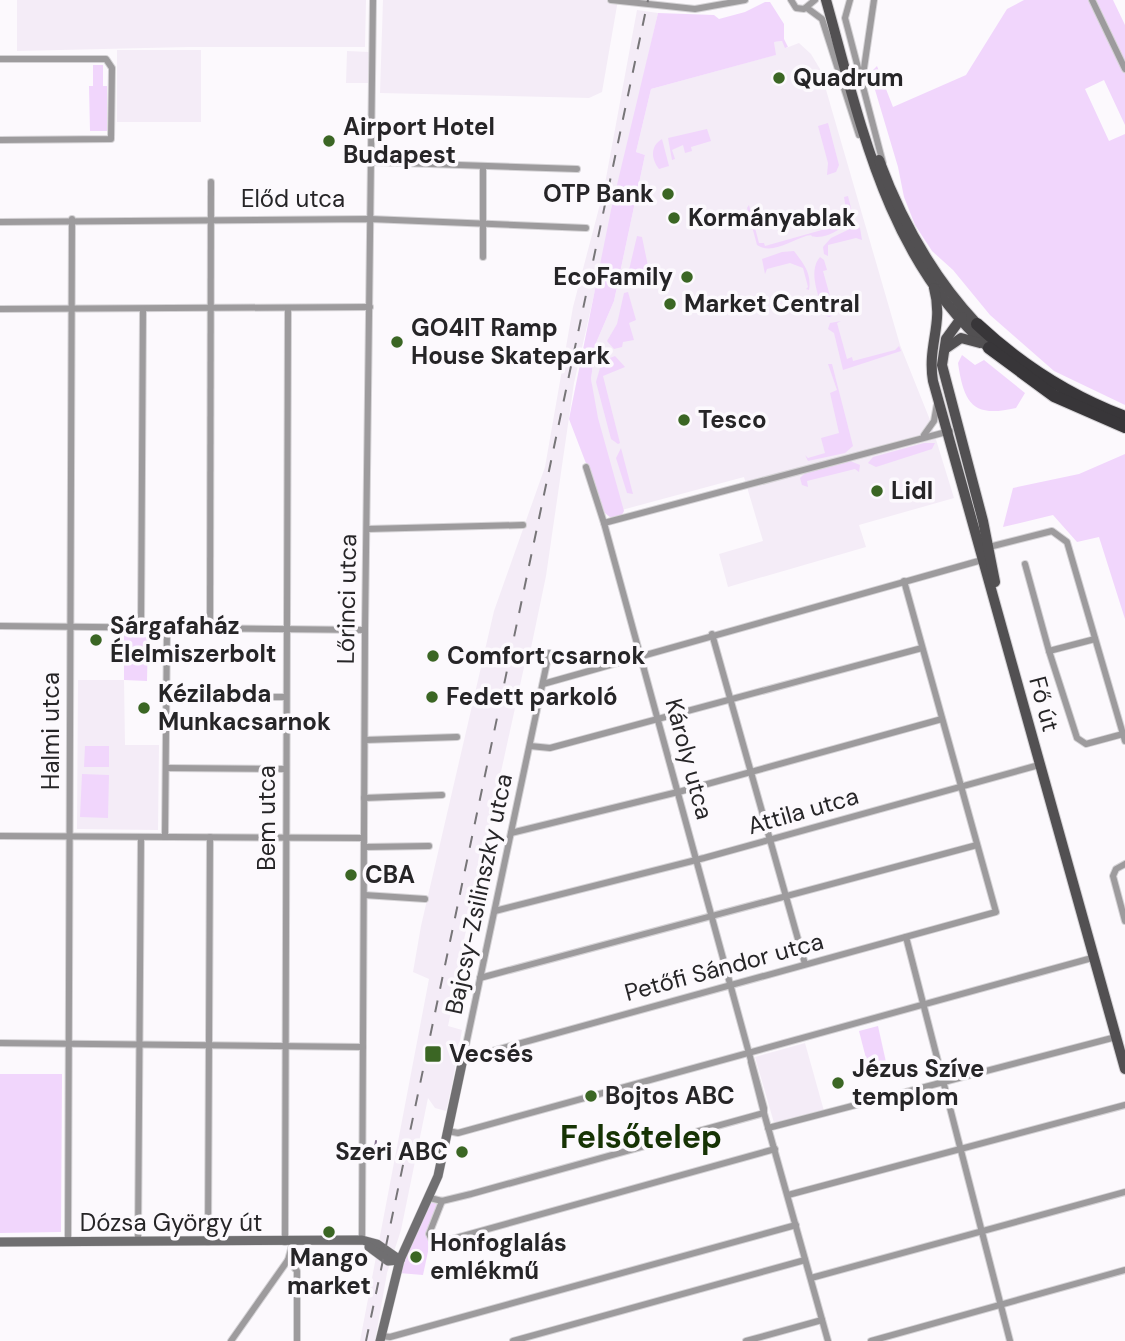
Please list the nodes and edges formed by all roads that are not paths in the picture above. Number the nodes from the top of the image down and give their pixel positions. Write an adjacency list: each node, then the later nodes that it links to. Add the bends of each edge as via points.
1 (373, 0): 17 (street, Lőrinci utca)
2 (611, 0): 3 (street, via 695,9)
3 (745, 0)
4 (826, 0): 15 (main road)
5 (833, 0): 15 (main road)
6 (850, 0): 14 (street, via 845,18)
7 (874, 0): 14 (street)
8 (1092, 0): 13 (street)
9 (790, 1): 11 (street, via 796,8)
10 (814, 1): 11 (street)
11 (807, 8): 20 (street, via 822,19 850,111)
12 (0, 59): 16 (street, via 109,60 112,68 111,139)
13 (1125, 69)
14 (862, 81): 22 (street)
15 (857, 98): 20 (main road); 22 (main road)
16 (0, 140)
17 (372, 162): 18 (street); 25 (street, Lőrinci utca)
18 (483, 167): 19 (street); 27 (street)
19 (577, 169)
20 (876, 174): 30 (main road, via 905,242)
21 (211, 181): 23 (street)
22 (887, 182): 31 (main road, via 910,235)
23 (212, 218): 24 (street, Előd utca); 25 (street, Előd utca); 33 (street)
24 (72, 219): 26 (street, Előd utca); 35 (street, Halmi utca)
25 (370, 219): 27 (street, Előd utca); 32 (street, Lőrinci utca)
26 (0, 222)
27 (482, 224): 28 (street, Előd utca); 29 (street)
28 (586, 228)
29 (483, 257)
30 (934, 289): 38 (main road); 41 (main road, via 939,316)
31 (957, 302): 38 (main road); 39 (main road)
32 (370, 307): 37 (street); 51 (street, Lőrinci utca)
33 (212, 308): 36 (street); 37 (street); 62 (street)
34 (0, 309): 35 (street)
35 (72, 309): 36 (street); 59 (street, Halmi utca)
36 (143, 309): 60 (street)
37 (288, 309): 63 (street, Bem utca)
38 (960, 318): 39 (main road); 40 (main road); 41 (main road, via 944,325)
39 (977, 324): 43 (highway, via 1025,366 1076,396)
40 (989, 348): 41 (main road, via 961,338); 44 (highway, via 1054,396)
41 (937, 350): 42 (main road, Fő út, via 931,366); 45 (main road)
42 (938, 399): 46 (main road, Fő út); 47 (street, via 934,421)
43 (1125, 417)
44 (1125, 427)
45 (959, 430): 46 (street); 53 (main road)
46 (947, 432): 47 (street); 52 (main road, Fő út)
47 (922, 437): 49 (street)
48 (586, 467): 49 (street, Károly utca)
49 (604, 523): 70 (street, Károly utca)
50 (523, 525): 51 (street)
51 (367, 529): 64 (street, Lőrinci utca)
52 (974, 530): 53 (main road); 54 (main road, Fő út)
53 (989, 547): 58 (main road); 66 (street, via 1052,531 1063,537)
54 (982, 560): 56 (street); 58 (main road, Fő út)
55 (1025, 564): 68 (street)
56 (904, 582): 65 (street); 67 (street)
57 (0, 626): 59 (street)
58 (1001, 626): 81 (main road, Fő út)
59 (71, 627): 60 (street); 91 (street, Halmi utca)
60 (142, 628): 61 (street)
61 (167, 628): 62 (street); 72 (street)
62 (210, 628): 63 (street)
63 (287, 629): 64 (street); 73 (street, Bem utca)
64 (365, 630): 79 (street, Lőrinci utca)
65 (712, 634): 70 (street); 74 (street)
66 (1094, 639): 68 (street); 78 (street)
67 (922, 648): 74 (street); 76 (street)
68 (1049, 651): 78 (street, via 1081,743)
69 (549, 653): 71 (street, Bajcsy-Zsilinszky utca)
70 (640, 655): 71 (street); 75 (street, Károly utca)
71 (542, 684): 80 (street, Bajcsy-Zsilinszky utca)
72 (166, 697): 73 (street); 82 (street)
73 (286, 697): 83 (street, Bem utca)
74 (731, 701): 75 (street); 84 (street)
75 (658, 719): 80 (street, via 550,748); 86 (street, Károly utca)
76 (942, 719): 84 (street); 85 (street)
77 (457, 737): 79 (street)
78 (1124, 737)
79 (365, 740): 88 (street, Lőrinci utca)
80 (530, 746): 89 (street, Bajcsy-Zsilinszky utca)
81 (1039, 765): 85 (street, Attila utca); 110 (main road, Fő út)
82 (166, 768): 83 (street); 93 (street)
83 (285, 769): 95 (street, Bem utca)
84 (751, 772): 86 (street); 97 (street)
85 (961, 787): 97 (street, Attila utca); 98 (street)
86 (677, 791): 89 (street); 101 (street, Károly utca)
87 (442, 795): 88 (street)
88 (364, 798): 96 (street, Lőrinci utca)
89 (511, 833): 106 (street, Bajcsy-Zsilinszky utca)
90 (0, 835): 91 (street)
91 (71, 836): 92 (street); 117 (street, Halmi utca)
92 (141, 837): 93 (street); 118 (street)
93 (165, 837): 94 (street)
94 (210, 838): 95 (street); 119 (street)
95 (286, 838): 96 (street); 120 (street, Bem utca)
96 (364, 838): 100 (street, Lőrinci utca)
97 (770, 840): 101 (street, Attila utca); 104 (street)
98 (977, 845): 104 (street); 109 (street, Petőfi Sándor utca, via 996,912)
99 (429, 846): 100 (street)
100 (364, 847): 103 (street, Lőrinci utca)
101 (697, 859): 106 (street, Attila utca); 107 (street, Károly utca)
102 (1125, 864): 108 (street, via 1113,876)
103 (364, 895): 105 (street); 121 (street, Lőrinci utca)
104 (786, 897): 107 (street); 111 (street)
105 (425, 899)
106 (495, 911): 112 (street, Bajcsy-Zsilinszky utca)
107 (713, 916): 112 (street); 113 (street, Károly utca)
108 (1125, 921)
109 (906, 937): 111 (street, Petőfi Sándor utca); 114 (street)
110 (1092, 958): 114 (street); 115 (main road, Fő út)
111 (805, 964): 113 (street, Petőfi Sándor utca)
112 (480, 978): 123 (street, Bajcsy-Zsilinszky utca)
113 (730, 984): 122 (street, Károly utca); 123 (street, Petőfi Sándor utca)
114 (923, 1004): 122 (street); 125 (street)
115 (1116, 1037): 124 (main road, Fő út); 125 (street)
116 (0, 1043): 117 (street)
117 (69, 1044): 118 (street); 141 (street, Halmi utca)
118 (139, 1045): 119 (street); 142 (street)
119 (208, 1045): 120 (street); 143 (street)
120 (285, 1046): 121 (street); 144 (street, Bem utca)
121 (363, 1046): 138 (street, Lőrinci utca)
122 (748, 1054): 127 (street, Károly utca); 129 (street, via 458,1133)
123 (463, 1059): 129 (main road, Bajcsy-Zsilinszky utca)
124 (1125, 1069)
125 (943, 1080): 128 (street); 131 (street)
126 (1125, 1105): 131 (street)
127 (764, 1113): 128 (street, Károly utca); 135 (street)
128 (768, 1128): 130 (street, Károly utca)
129 (448, 1131): 134 (main road, Bajcsy-Zsilinszky utca)
130 (775, 1149): 133 (street, Károly utca); 135 (street, via 434,1244 429,1234)
131 (962, 1149): 133 (street); 137 (street)
132 (1125, 1192): 137 (street)
133 (788, 1195): 136 (street, Károly utca)
134 (430, 1198): 135 (street); 145 (main road, Bajcsy-Zsilinszky utca)
135 (442, 1201)
136 (796, 1225): 147 (street, Károly utca); 154 (street)
137 (983, 1231): 150 (street); 152 (street)
138 (362, 1240): 139 (main road, Dózsa György út); 145 (main road, Dózsa György út)
139 (342, 1241): 144 (main road, Dózsa György út); 148 (main road, Dózsa György út, via 368,1246)
140 (0, 1242): 141 (main road, Dózsa György út)
141 (68, 1242): 142 (main road, Dózsa György út)
142 (138, 1242): 143 (main road, Dózsa György út)
143 (208, 1242): 144 (main road, Dózsa György út)
144 (289, 1242): 146 (street, Bem utca)
145 (400, 1259): 148 (main road); 151 (main road, Bajcsy-Zsilinszky utca)
146 (288, 1260): 155 (street); 156 (street, via 297,1271)
147 (805, 1260): 150 (street, Károly utca); 157 (street)
148 (388, 1261): 151 (main road)
149 (1125, 1270): 152 (street)
150 (811, 1278): 153 (street, Károly utca)
151 (392, 1284): 154 (main road, Bajcsy-Zsilinszky utca)
152 (1002, 1304): 160 (street); 161 (street)
153 (822, 1321): 158 (street); 159 (street, Károly utca)
154 (380, 1338)
155 (231, 1341)
156 (297, 1341)
157 (513, 1341)
158 (746, 1341)
159 (828, 1341)
160 (871, 1341)
161 (1010, 1341)

